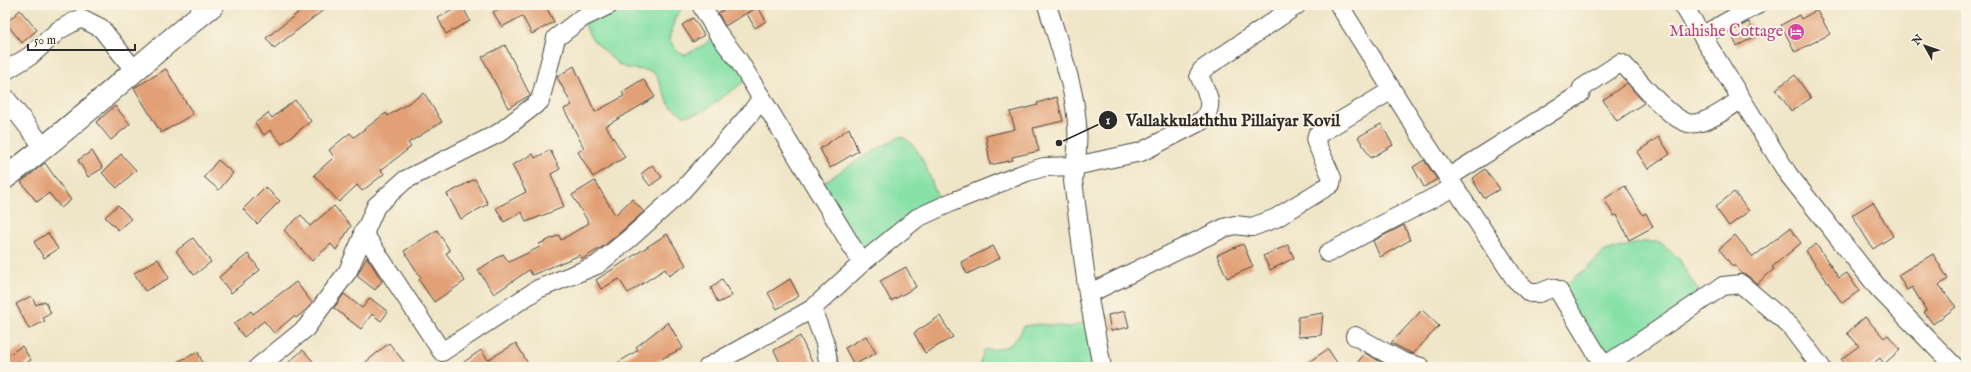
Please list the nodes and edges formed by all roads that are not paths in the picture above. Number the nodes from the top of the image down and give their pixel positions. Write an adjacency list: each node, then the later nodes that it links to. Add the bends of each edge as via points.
1 (213, 5): 11 (main road)
2 (609, 5): 20 (street, via 582,18 556,38 540,101 500,133 405,180 376,206)
3 (701, 5): 14 (street)
4 (1047, 5): 17 (street, via 1073,94 1079,137)
5 (1297, 5): 17 (street, via 1202,70 1200,75 1211,105 1203,120 1141,152)
6 (1339, 5): 12 (street)
7 (1683, 5): 9 (street)
8 (1757, 5): 9 (street)
9 (1703, 35): 15 (street)
10 (5, 71): 11 (street, via 30,56 59,30 81,18 101,28)
11 (135, 71): 16 (main road)
12 (1392, 90): 18 (street); 23 (street, via 1317,136 1316,142 1332,178 1330,184 1276,218 1252,226 1235,225 1224,228)
13 (5, 97): 16 (street)
14 (762, 98): 20 (street, via 681,192 597,265 538,289 442,352); 22 (street)
15 (1741, 99): 18 (street, via 1700,122 1689,123 1670,112 1624,65 1620,64 1582,88 1580,94); 33 (street, via 1788,174 1879,289)
16 (45, 149): 19 (main road)
17 (1075, 166): 22 (street, via 1044,167 952,202 917,218); 23 (street, via 1073,181)
18 (1449, 177): 21 (street, via 1452,188); 26 (street, via 1515,280 1530,293 1552,288 1558,290)
19 (5, 178)
20 (363, 232): 27 (street, via 348,271 306,328)
21 (1328, 253)
22 (862, 263): 24 (street)
23 (1088, 294): 30 (street)
24 (812, 309): 28 (street); 29 (street, via 825,343)
25 (1355, 336): 31 (street, via 1403,362)
26 (1604, 366): 32 (street, via 1723,286 1741,284 1790,326)
27 (258, 367)
28 (708, 367)
29 (828, 367)
30 (1102, 367)
31 (1421, 367)
32 (1821, 367)
33 (1955, 367)

